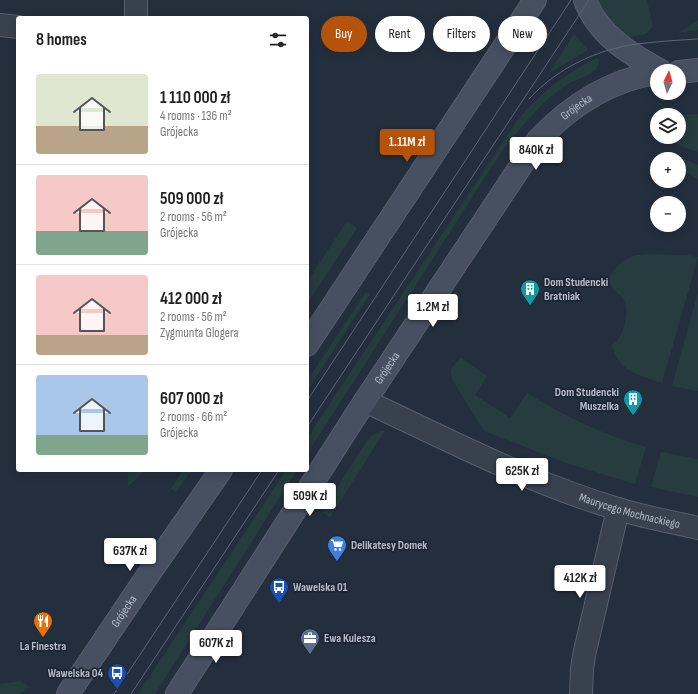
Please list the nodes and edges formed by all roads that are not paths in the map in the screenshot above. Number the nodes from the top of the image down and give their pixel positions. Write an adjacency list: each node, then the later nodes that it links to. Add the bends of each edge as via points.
1 (136, 0): 4 (street)
2 (535, 0): 11 (main road)
3 (585, 0): 7 (main road, via 606,34)
4 (136, 16)
5 (0, 25): 6 (street)
6 (16, 27)
7 (650, 65)
8 (698, 70): 9 (main road)
9 (686, 71)
10 (650, 75): 12 (main road, Grójecka, via 593,95 568,112 538,140)
11 (309, 342)
12 (365, 400): 14 (street, Maurycego Mochnackiego, via 521,473); 17 (main road, Grójecka)
13 (220, 472): 16 (main road, Grójecka)
14 (618, 509): 15 (street, Maurycego Mochnackiego); 18 (street, via 582,668)
15 (698, 528)
16 (68, 694)
17 (177, 694)
18 (581, 694)

